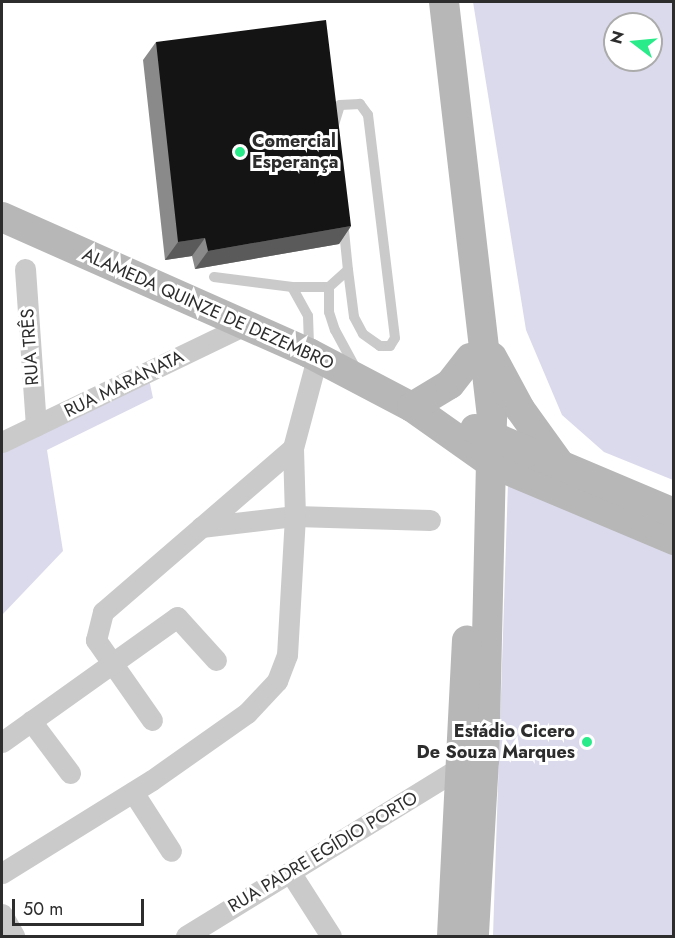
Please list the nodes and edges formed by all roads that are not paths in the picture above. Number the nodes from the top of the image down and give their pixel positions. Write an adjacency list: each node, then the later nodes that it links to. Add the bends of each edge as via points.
1 (426, 2): 12 (main road)
2 (444, 2): 12 (main road, via 474,278)
3 (334, 140): 7 (lane, via 340,105 360,104 368,115 395,338 390,346 380,346 363,334 354,317)
4 (341, 207): 7 (lane)
5 (2, 217): 11 (main road, ALAMEDA QUINZE DE DEZEMBRO)
6 (25, 268): 16 (street, RUA TRÊS)
7 (348, 270): 10 (lane)
8 (214, 277): 9 (lane)
9 (292, 287): 10 (lane); 13 (lane, via 308,316)
10 (329, 287): 14 (lane, via 329,312 335,330)
11 (245, 325): 13 (main road, ALAMEDA QUINZE DE DEZEMBRO); 16 (street, RUA MARANATA)
12 (478, 351): 15 (main road, via 450,384); 18 (main road); 20 (main road)
13 (313, 355): 14 (main road, ALAMEDA QUINZE DE DEZEMBRO); 19 (street)
14 (365, 382): 15 (main road, ALAMEDA QUINZE DE DEZEMBRO)
15 (412, 407): 18 (main road, ALAMEDA QUINZE DE DEZEMBRO)
16 (36, 426): 17 (street, RUA MARANATA)
17 (2, 442)
18 (482, 444): 20 (main road, ALAMEDA QUINZE DE DEZEMBRO); 25 (main road, ALAMEDA QUINZE DE DEZEMBRO); 31 (main road); 42 (main road, via 484,760)
19 (293, 448): 22 (street); 24 (street)
20 (561, 466): 21 (main road, ALAMEDA QUINZE DE DEZEMBRO)
21 (674, 513)
22 (295, 516): 23 (street); 24 (street); 33 (street, via 287,654 277,681 247,714)
23 (430, 520)
24 (201, 527): 27 (street, via 103,612 96,640)
25 (674, 540)
26 (216, 660): 27 (street, via 177,616)
27 (112, 662): 28 (street); 29 (street)
28 (152, 720)
29 (30, 721): 30 (street); 32 (street)
30 (2, 742)
31 (461, 767): 35 (street, RUA PADRE EGÍDIO PORTO); 41 (main road)
32 (70, 773)
33 (133, 792): 34 (street); 36 (street)
34 (171, 851)
35 (290, 872): 39 (street, RUA PADRE EGÍDIO PORTO); 40 (street)
36 (2, 873)
37 (2, 914): 38 (street)
38 (14, 936)
39 (186, 936)
40 (331, 936)
41 (452, 936)
42 (474, 936)

